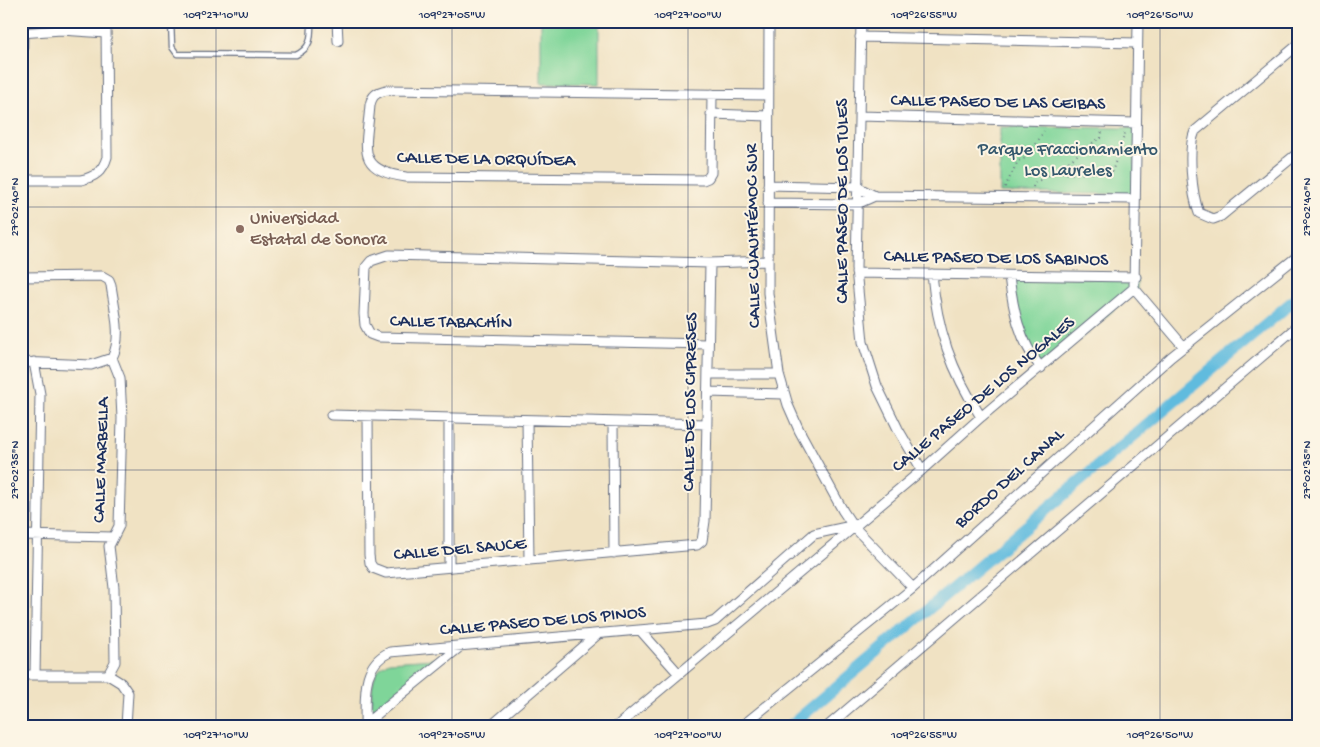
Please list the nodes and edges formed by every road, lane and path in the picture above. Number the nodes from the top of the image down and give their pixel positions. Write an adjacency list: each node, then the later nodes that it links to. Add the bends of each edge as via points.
1 (106, 21): 9 (street)
2 (171, 21): 3 (lane, via 172,47 177,54 296,55 308,47)
3 (311, 21)
4 (337, 21): 11 (street)
5 (768, 21): 15 (street, CALLE CUAUHTÉMOC SUR)
6 (860, 21): 10 (street, CALLE PASEO DE LOS TULES)
7 (1138, 21): 12 (street)
8 (22, 33): 9 (street, via 61,30); 23 (street)
9 (106, 33): 26 (street, via 107,157 104,168 98,174 81,180)
10 (860, 37): 12 (street); 18 (street, CALLE PASEO DE LOS TULES)
11 (338, 41)
12 (1137, 43): 22 (street)
13 (1299, 44): 24 (street, via 1201,125 1193,137 1195,204 1200,213 1213,219 1221,216)
14 (712, 94): 15 (street, CALLE DE LA ORQUÍDEA); 16 (street, CALLE DE LA ORQUÍDEA); 16 (street, CALLE DE LA ORQUÍDEA, via 381,91 371,98 368,158 380,172 406,177 703,180 711,173)
15 (768, 95): 17 (street, CALLE CUAUHTÉMOC SUR)
16 (711, 114): 17 (street)
17 (768, 116): 27 (street, CALLE CUAUHTÉMOC SUR)
18 (859, 116): 19 (street, CALLE PASEO DE LAS CEIBAS); 28 (street, CALLE PASEO DE LOS TULES)
19 (1052, 120): 20 (street, CALLE PASEO DE LAS CEIBAS); 30 (path, via 1028,158 1018,162)
20 (1102, 122): 21 (street, CALLE PASEO DE LAS CEIBAS); 25 (path, via 1101,138)
21 (1126, 122): 22 (street, CALLE PASEO DE LAS CEIBAS); 25 (path, via 1125,140 1112,172 1070,174)
22 (1136, 123): 32 (street)
23 (21, 126)
24 (1299, 152)
25 (1057, 170): 31 (path, via 1034,183)
26 (21, 180)
27 (768, 185): 28 (street); 33 (street, CALLE CUAUHTÉMOC SUR)
28 (857, 187): 29 (street); 34 (street, CALLE PASEO DE LOS TULES)
29 (875, 196): 30 (street); 34 (street)
30 (1000, 198): 31 (street)
31 (1029, 199): 32 (street)
32 (1135, 199): 42 (street)
33 (768, 203): 34 (street); 36 (street, CALLE CUAUHTÉMOC SUR)
34 (857, 204): 38 (street, CALLE PASEO DE LOS TULES)
35 (1299, 255): 46 (street, BORDO DEL CANAL)
36 (768, 261): 37 (street); 52 (street, CALLE CUAUHTÉMOC SUR, via 768,293)
37 (710, 263): 45 (street, CALLE DE LOS CIPRESES); 45 (street, CALLE TABACHÍN, via 389,256 371,261 366,267 364,314 370,334 378,337)
38 (856, 273): 39 (street, CALLE PASEO DE LOS SABINOS); 62 (street, CALLE PASEO DE LOS TULES, via 866,359 890,415)
39 (932, 274): 41 (street, CALLE PASEO DE LOS SABINOS); 57 (street, via 945,348)
40 (21, 276): 47 (street, via 106,278 111,285 118,337)
41 (1009, 276): 42 (street, CALLE PASEO DE LOS SABINOS); 50 (street, via 1018,325)
42 (1136, 278): 43 (street)
43 (1134, 288): 46 (street); 50 (street, CALLE PASEO DE LOS NOGALES)
44 (1299, 325): 86 (street)
45 (708, 344): 51 (street, CALLE DE LOS CIPRESES)
46 (1184, 346): 71 (street, BORDO DEL CANAL)
47 (112, 358): 49 (street, via 91,366); 66 (street, CALLE MARBELLA, via 120,378 122,418 119,526)
48 (21, 362): 49 (street)
49 (34, 362): 65 (street, via 40,394)
50 (1040, 368): 57 (street, CALLE PASEO DE LOS NOGALES)
51 (708, 374): 52 (street); 53 (street, CALLE DE LOS CIPRESES)
52 (779, 374): 54 (street, CALLE CUAUHTÉMOC SUR)
53 (708, 392): 54 (street); 61 (street, CALLE DE LOS CIPRESES)
54 (784, 394): 63 (street, CALLE CUAUHTÉMOC SUR, via 799,430)
55 (331, 415): 56 (street)
56 (368, 416): 58 (street); 70 (street, CALLE DEL SAUCE, via 370,563 373,568 386,572)
57 (981, 417): 62 (street, CALLE PASEO DE LOS NOGALES)
58 (449, 418): 59 (street); 70 (street)
59 (528, 420): 60 (street); 69 (street)
60 (613, 422): 61 (street); 68 (street)
61 (707, 424): 67 (street, CALLE DE LOS CIPRESES)
62 (922, 470): 63 (street, CALLE PASEO DE LOS NOGALES)
63 (854, 526): 71 (street, CALLE CUAUHTÉMOC SUR); 72 (street, CALLE PASEO DE LOS NOGALES, via 814,534); 75 (street, CALLE PASEO DE LOS NOGALES)
64 (21, 535): 65 (street)
65 (36, 535): 66 (street); 77 (street)
66 (113, 536): 80 (street, CALLE MARBELLA, via 109,546 114,588 114,662)
67 (702, 541): 68 (street, CALLE DEL SAUCE, via 684,547)
68 (614, 553): 69 (street, CALLE DEL SAUCE)
69 (529, 560): 70 (street, CALLE DEL SAUCE)
70 (449, 567)
71 (912, 588): 85 (street, BORDO DEL CANAL)
72 (715, 622): 73 (street, CALLE PASEO DE LOS PINOS); 75 (street)
73 (640, 630): 74 (street, CALLE PASEO DE LOS PINOS); 78 (street)
74 (597, 634): 76 (street, CALLE PASEO DE LOS PINOS); 83 (street)
75 (726, 634): 78 (street, CALLE PASEO DE LOS NOGALES)
76 (461, 646): 81 (street); 81 (street, CALLE PASEO DE LOS PINOS, via 390,652 377,661 366,680)
77 (35, 674): 79 (street); 80 (street)
78 (679, 674): 84 (street, CALLE PASEO DE LOS NOGALES)
79 (21, 675)
80 (108, 675): 82 (street, via 121,683 128,693)
81 (366, 725)
82 (126, 726)
83 (491, 726)
84 (617, 726)
85 (742, 726)
86 (828, 726)

